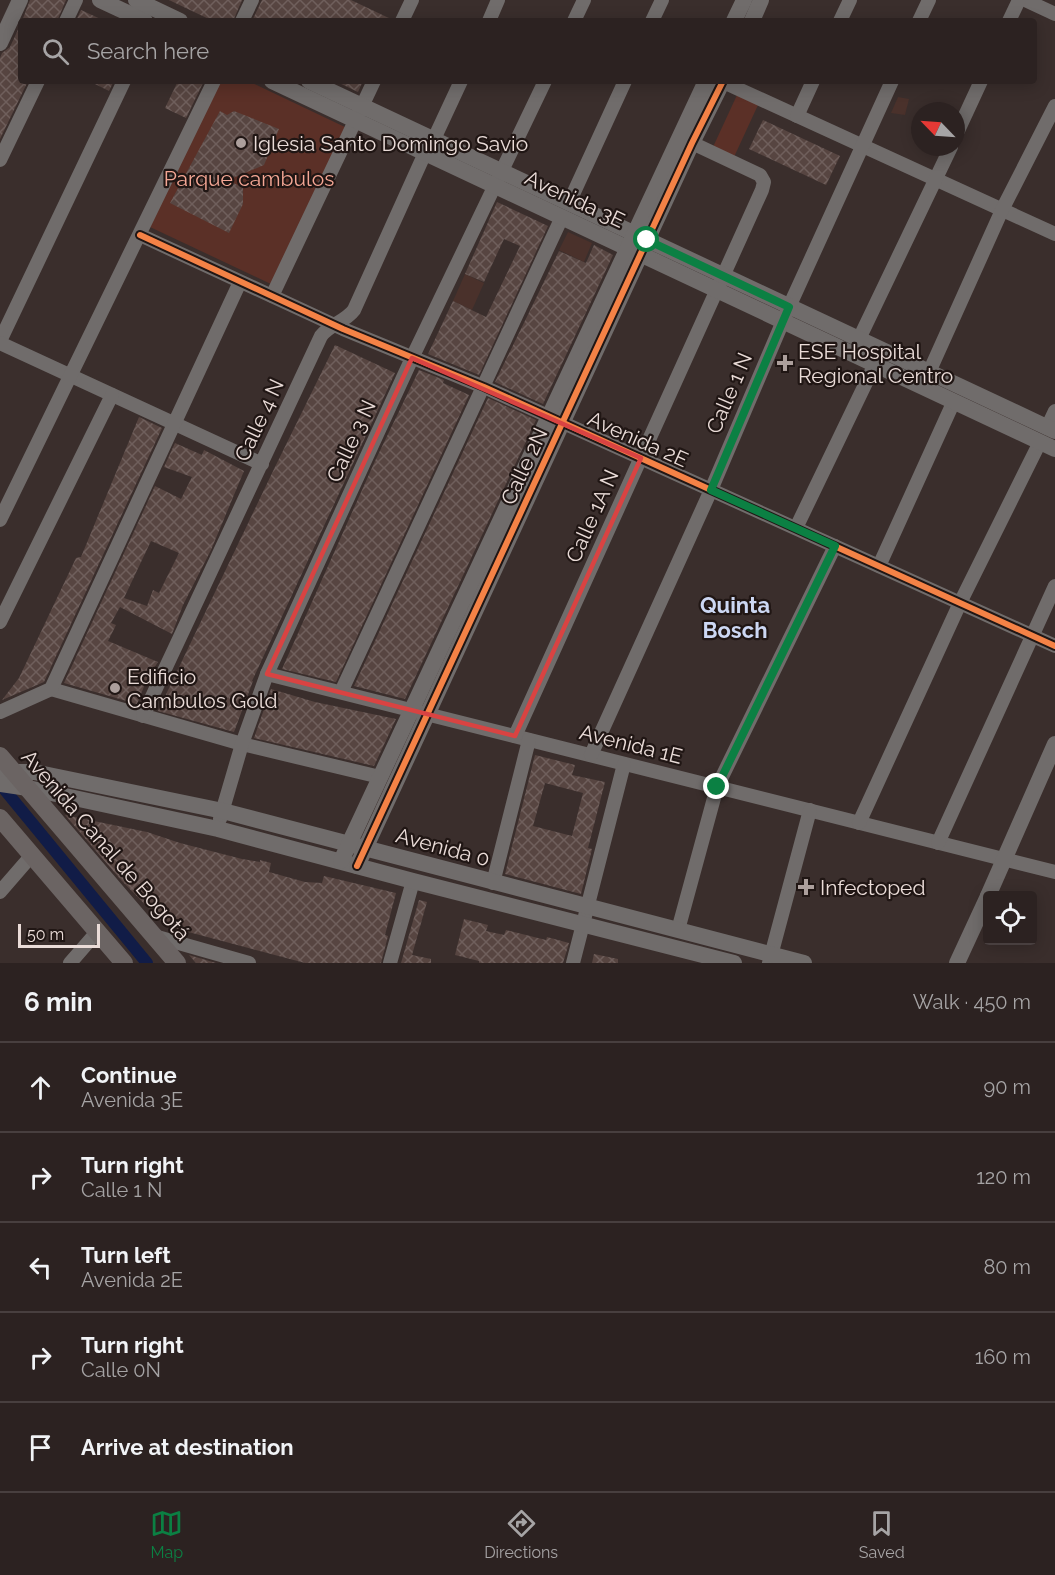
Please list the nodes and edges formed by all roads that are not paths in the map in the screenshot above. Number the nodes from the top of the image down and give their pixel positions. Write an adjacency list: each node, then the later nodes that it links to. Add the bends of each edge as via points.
1 (20, 0): 30 (street)
2 (76, 0): 18 (street)
3 (100, 0): 15 (street)
4 (252, 0): 20 (street)
5 (412, 0): 21 (street)
6 (498, 0): 22 (street)
7 (584, 0): 23 (street)
8 (662, 0): 24 (street)
9 (744, 0): 25 (street)
10 (762, 0): 26 (street)
11 (850, 0): 27 (street)
12 (929, 0): 28 (street)
13 (1018, 0): 29 (street)
14 (1025, 0): 17 (street)
15 (131, 4): 16 (street)
16 (155, 10): 19 (street)
17 (1055, 14)
18 (67, 18)
19 (173, 18)
20 (243, 18)
21 (403, 18)
22 (490, 18)
23 (575, 18)
24 (653, 18)
25 (735, 18)
26 (753, 18)
27 (841, 18)
28 (921, 18)
29 (1010, 18)
30 (0, 43)
31 (37, 84): 54 (street)
32 (123, 84): 68 (street)
33 (213, 84): 60 (street)
34 (280, 84): 47 (street, Avenida 3E)
35 (314, 84): 47 (street, Avenida 3E)
36 (373, 84): 47 (street)
37 (459, 84): 51 (street, Calle 4 N)
38 (544, 84): 55 (street, Calle 3 N)
39 (624, 84): 57 (street)
40 (705, 84): 61 (street, Calle 2N)
41 (722, 84): 50 (street, Calle 2N)
42 (729, 84): 48 (street)
43 (812, 84): 48 (street)
44 (891, 84): 52 (street, Calle 1 N)
45 (980, 84): 49 (street)
46 (1055, 106): 58 (street)
47 (359, 113): 51 (street, Avenida 3E); 64 (street)
48 (797, 116): 52 (street)
49 (965, 116)
50 (692, 143): 61 (street, Calle 2N); 63 (street, Calle 1A N, via 760,176 764,182)
51 (429, 146): 55 (street, Avenida 3E); 66 (street, Calle 4 N, via 354,310)
52 (862, 146): 56 (street); 65 (street, Calle 1 N)
53 (947, 156): 56 (street)
54 (0, 160)
55 (499, 178): 57 (street, Avenida 3E); 69 (street, Calle 3 N)
56 (936, 179): 58 (street); 67 (street)
57 (566, 210): 61 (street, Avenida 3E); 73 (street)
58 (1002, 210): 59 (street); 72 (street)
59 (1055, 234)
60 (140, 236): 62 (street, Avenida 2E); 71 (street)
61 (637, 244): 63 (street, Avenida 3E); 77 (street, Calle 2N)
62 (240, 282): 64 (street, Avenida 2E); 78 (street)
63 (721, 283): 65 (street, Avenida 3E); 80 (street, Calle 1A N)
64 (272, 296): 66 (street, Avenida 2E)
65 (786, 314): 67 (street, Avenida 3E); 70 (street, Avenida 3E); 82 (street, Calle 1 N)
66 (335, 325): 69 (street, Avenida 2E); 81 (street, Calle 4 N, via 327,327 321,336)
67 (859, 339): 72 (street, Avenida 3E)
68 (0, 342): 71 (street)
69 (412, 358): 73 (street, Avenida 2E); 92 (street, Calle 3 N)
70 (875, 364): 72 (street, Avenida 3E); 84 (street)
71 (70, 374): 74 (street); 83 (street)
72 (926, 380): 75 (street, Avenida 3E); 79 (street, Avenida 3E)
73 (484, 387): 77 (street, Avenida 2E); 94 (street)
74 (111, 395): 78 (street); 89 (street)
75 (954, 401): 79 (street, Avenida 3E); 86 (street)
76 (1055, 411): 79 (street)
77 (556, 420): 80 (street, Avenida 2E); 96 (street, Calle 2N)
78 (174, 424): 81 (street); 93 (street)
79 (1049, 437): 88 (street)
80 (641, 458): 82 (street, Avenida 2E); 98 (street, Calle 1A N)
81 (262, 464): 97 (street, Calle 4 N)
82 (711, 490): 84 (street, Avenida 2E); 102 (street, Calle 1 N)
83 (0, 520)
84 (796, 528): 85 (street, Avenida 2E)
85 (835, 546): 86 (street, Avenida 2E); 108 (street)
86 (879, 566): 88 (street, Avenida 2E)
87 (1055, 586): 90 (street)
88 (960, 603): 90 (street, Avenida 2E); 112 (street)
89 (0, 622)
90 (1032, 635): 91 (street, Avenida 2E); 114 (street)
91 (1055, 646)
92 (267, 674): 94 (street, Avenida 1E); 100 (street, Calle 3 N)
93 (51, 689): 95 (street); 97 (street)
94 (341, 692): 96 (street, Avenida 1E)
95 (0, 712)
96 (419, 712): 98 (street, Avenida 1E); 106 (street, Calle 2N); 115 (street, Calle 2N)
97 (143, 716): 100 (street)
98 (515, 736): 99 (street, Avenida 1E)
99 (529, 740): 102 (street, Avenida 1E); 122 (street)
100 (242, 744): 106 (street); 110 (street, Calle 3 N)
101 (1055, 744): 117 (street)
102 (591, 755): 104 (street, Avenida 1E)
103 (0, 756): 107 (main road, Avenida Canal de Bogotá)
104 (624, 764): 108 (street, Avenida 1E); 126 (street)
105 (1055, 772): 117 (street)
106 (380, 777): 115 (street, Calle 2N)
107 (10, 780): 110 (street, Avenida 0, via 34,772); 113 (street, Avenida 0); 132 (main road, Avenida Canal de Bogotá)
108 (717, 787): 109 (street, Avenida 1E); 129 (street)
109 (810, 810): 112 (street, Avenida 1E); 133 (street)
110 (223, 811): 113 (street, Calle 3 N); 115 (street, Avenida 0)
111 (0, 818): 116 (main road)
112 (859, 823): 114 (street, Avenida 1E)
113 (218, 829): 118 (street, Avenida 0)
114 (938, 843): 117 (street, Avenida 1E)
115 (356, 847): 118 (street, Calle 2N); 119 (street, Calle 2N); 122 (street, Avenida 0)
116 (32, 855): 125 (street); 131 (main road)
117 (1009, 860): 120 (street, Avenida 1E); 123 (street); 124 (street)
118 (341, 861): 119 (street, Avenida 0)
119 (357, 866): 121 (street, Avenida 0)
120 (1055, 872)
121 (413, 881): 128 (street, Avenida 0); 138 (street)
122 (493, 883): 126 (street, Avenida 0)
123 (991, 891)
124 (1000, 891)
125 (0, 892)
126 (588, 907): 128 (street); 129 (street, Avenida 0)
127 (983, 907): 142 (street)
128 (584, 924): 139 (street); 140 (street, Avenida 0)
129 (678, 930): 133 (street, Avenida 0)
130 (983, 931): 143 (street)
131 (97, 932): 134 (street); 135 (main road)
132 (154, 936): 136 (main road, Avenida Canal de Bogotá); 137 (street)
133 (770, 958): 141 (street, Avenida 0)
134 (70, 963)
135 (124, 963)
136 (177, 963)
137 (249, 963)
138 (390, 963)
139 (573, 963)
140 (734, 963)
141 (804, 963)
142 (957, 963)
143 (969, 963)

